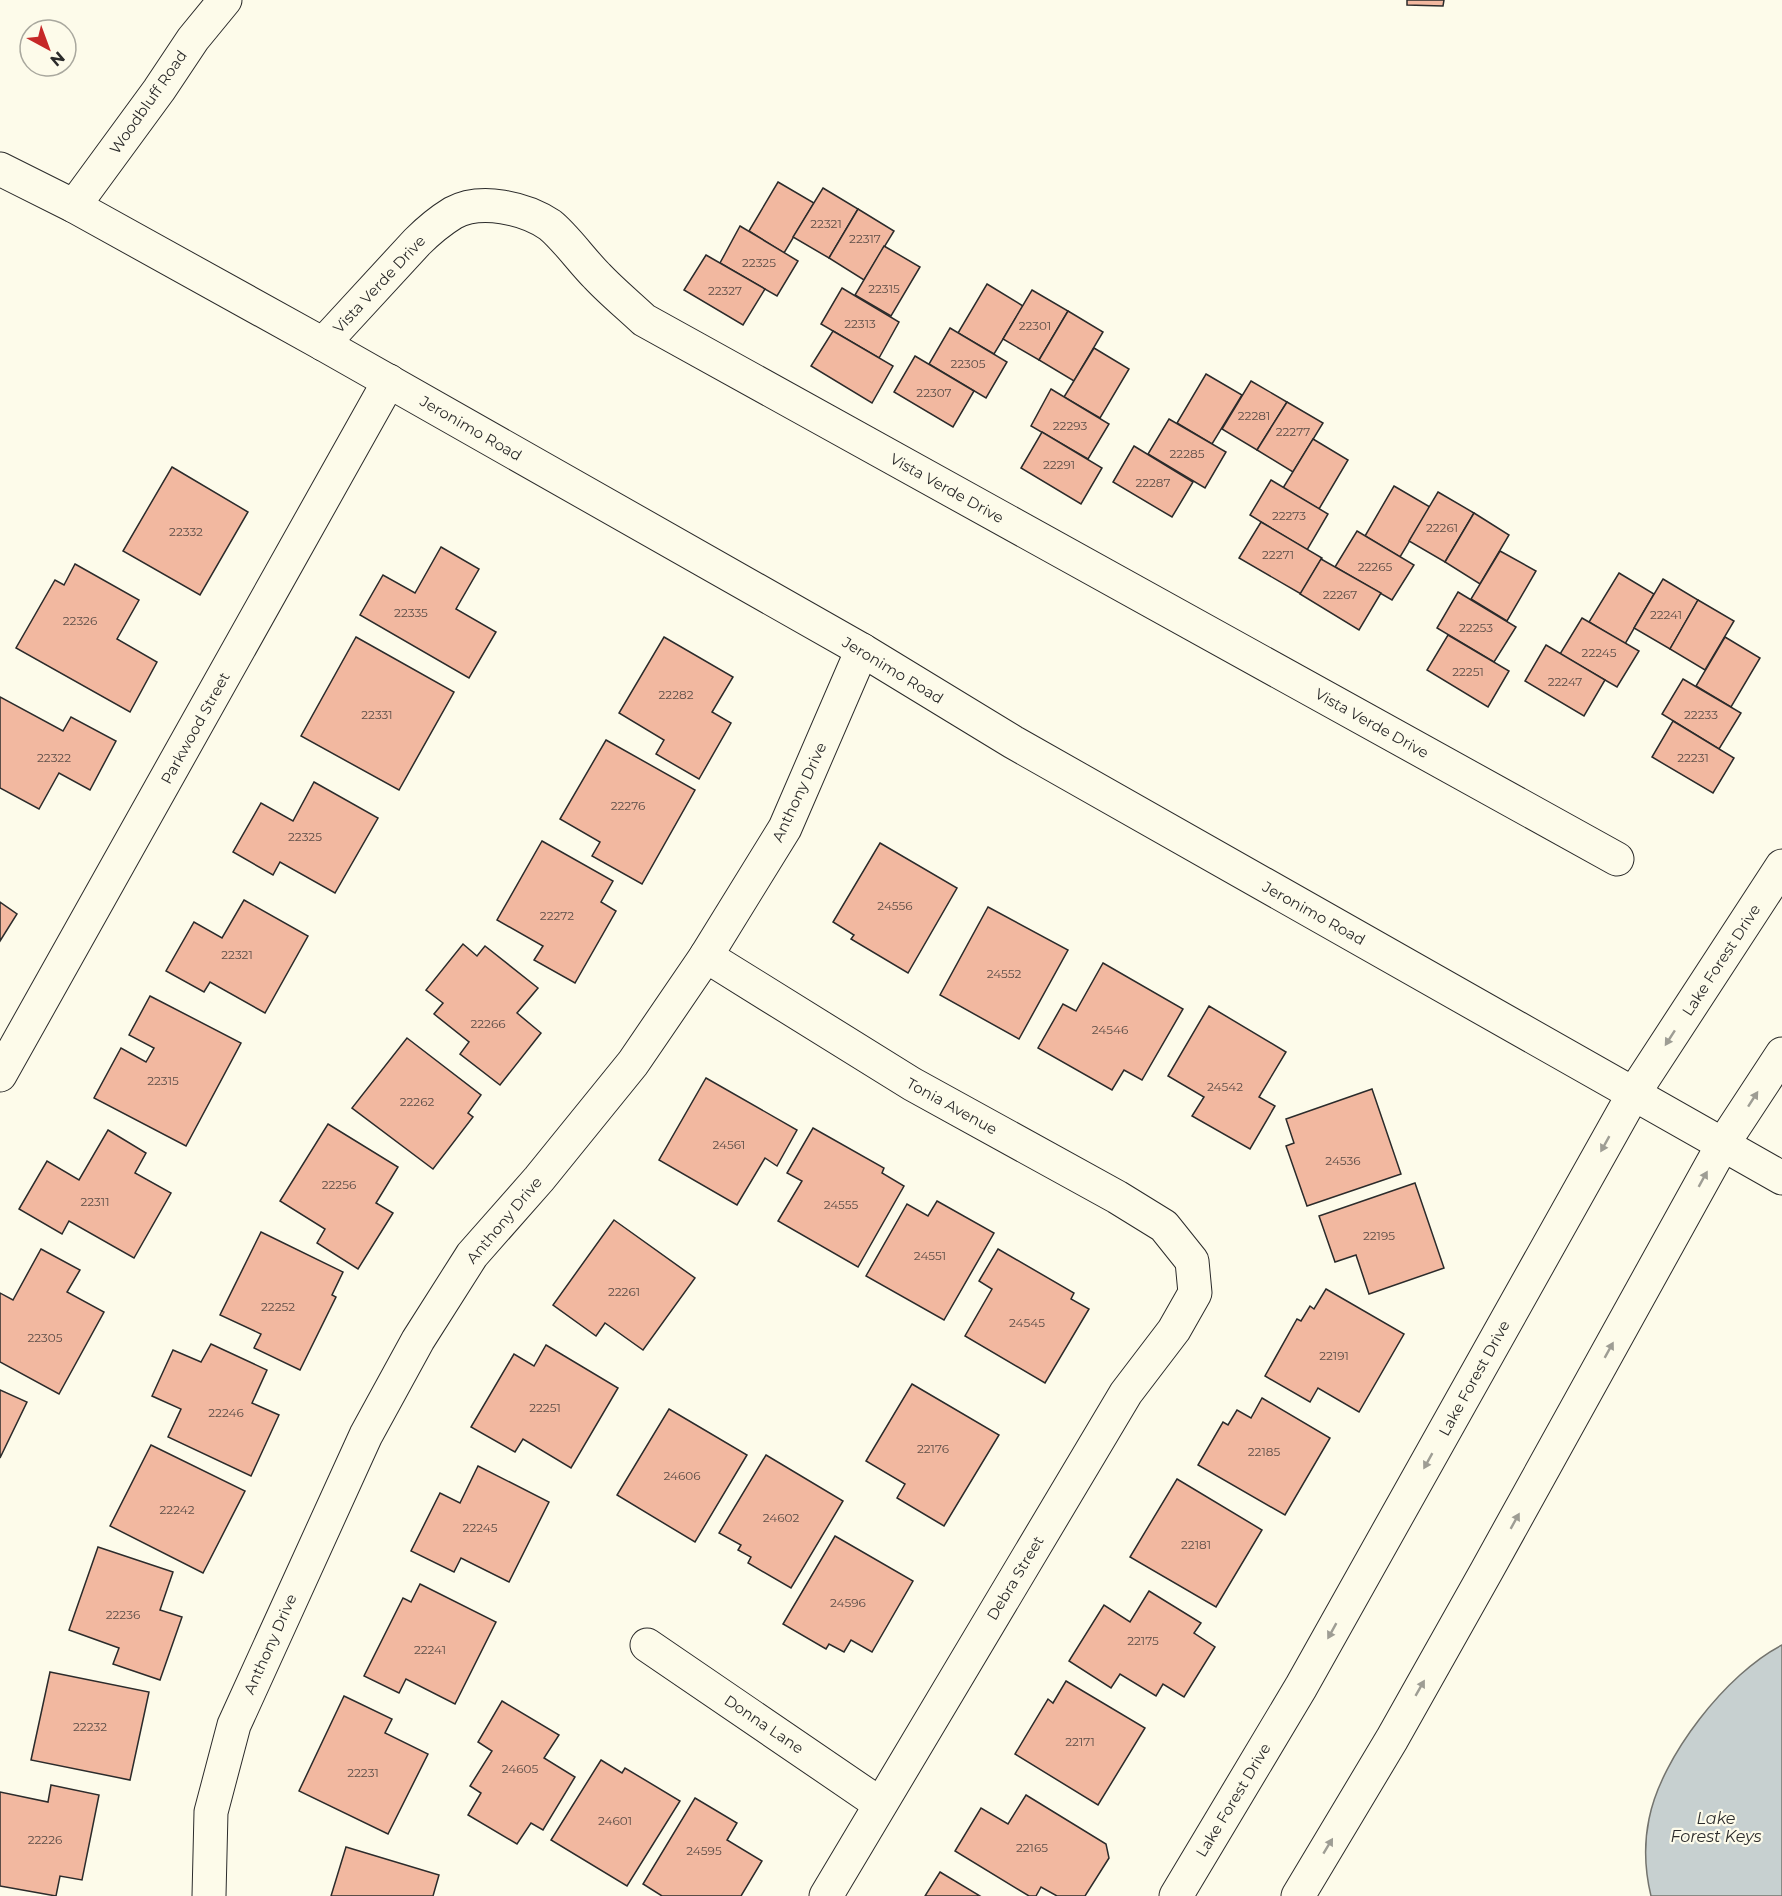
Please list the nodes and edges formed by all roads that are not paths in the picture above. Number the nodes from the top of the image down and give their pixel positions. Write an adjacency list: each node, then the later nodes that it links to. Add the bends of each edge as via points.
1 (225, 0): 3 (street, Woodbluff Road)
2 (0, 169): 3 (street, Jeronimo Road)
3 (74, 206): 4 (street, Jeronimo Road)
4 (323, 344): 5 (street, Jeronimo Road); 7 (street, Vista Verde Drive, via 417,242 455,212 478,207 525,212 551,226 597,277 644,320)
5 (389, 381): 6 (street, Jeronimo Road); 11 (street, Parkwood Street)
6 (862, 650): 9 (street, Anthony Drive, via 785,828); 12 (street, Jeronimo Road, via 1013,742)
7 (1617, 859)
8 (1782, 866): 12 (street, Lake Forest Drive, one-way to 12)
9 (706, 956): 15 (street, Tonia Avenue, via 912,1084 1164,1226); 18 (street, Anthony Drive, via 633,1063 472,1255 418,1340 366,1435 234,1725 211,1812)
10 (1782, 1054): 13 (street, one-way to 10)
11 (0, 1075)
12 (1634, 1093): 13 (street, Jeronimo Road); 20 (street, Lake Forest Drive, one-way to 20, via 1301,1687)
13 (1723, 1144): 14 (street, Jeronimo Road); 21 (street, one-way to 13, via 1392,1739)
14 (1782, 1178)
15 (1192, 1261): 17 (street, Debra Street, via 1195,1293 1174,1330 1126,1393)
16 (647, 1645): 17 (street, Donna Lane)
17 (880, 1804): 19 (street, Debra Street)
18 (208, 1896)
19 (826, 1896)
20 (1176, 1896)
21 (1298, 1896)

